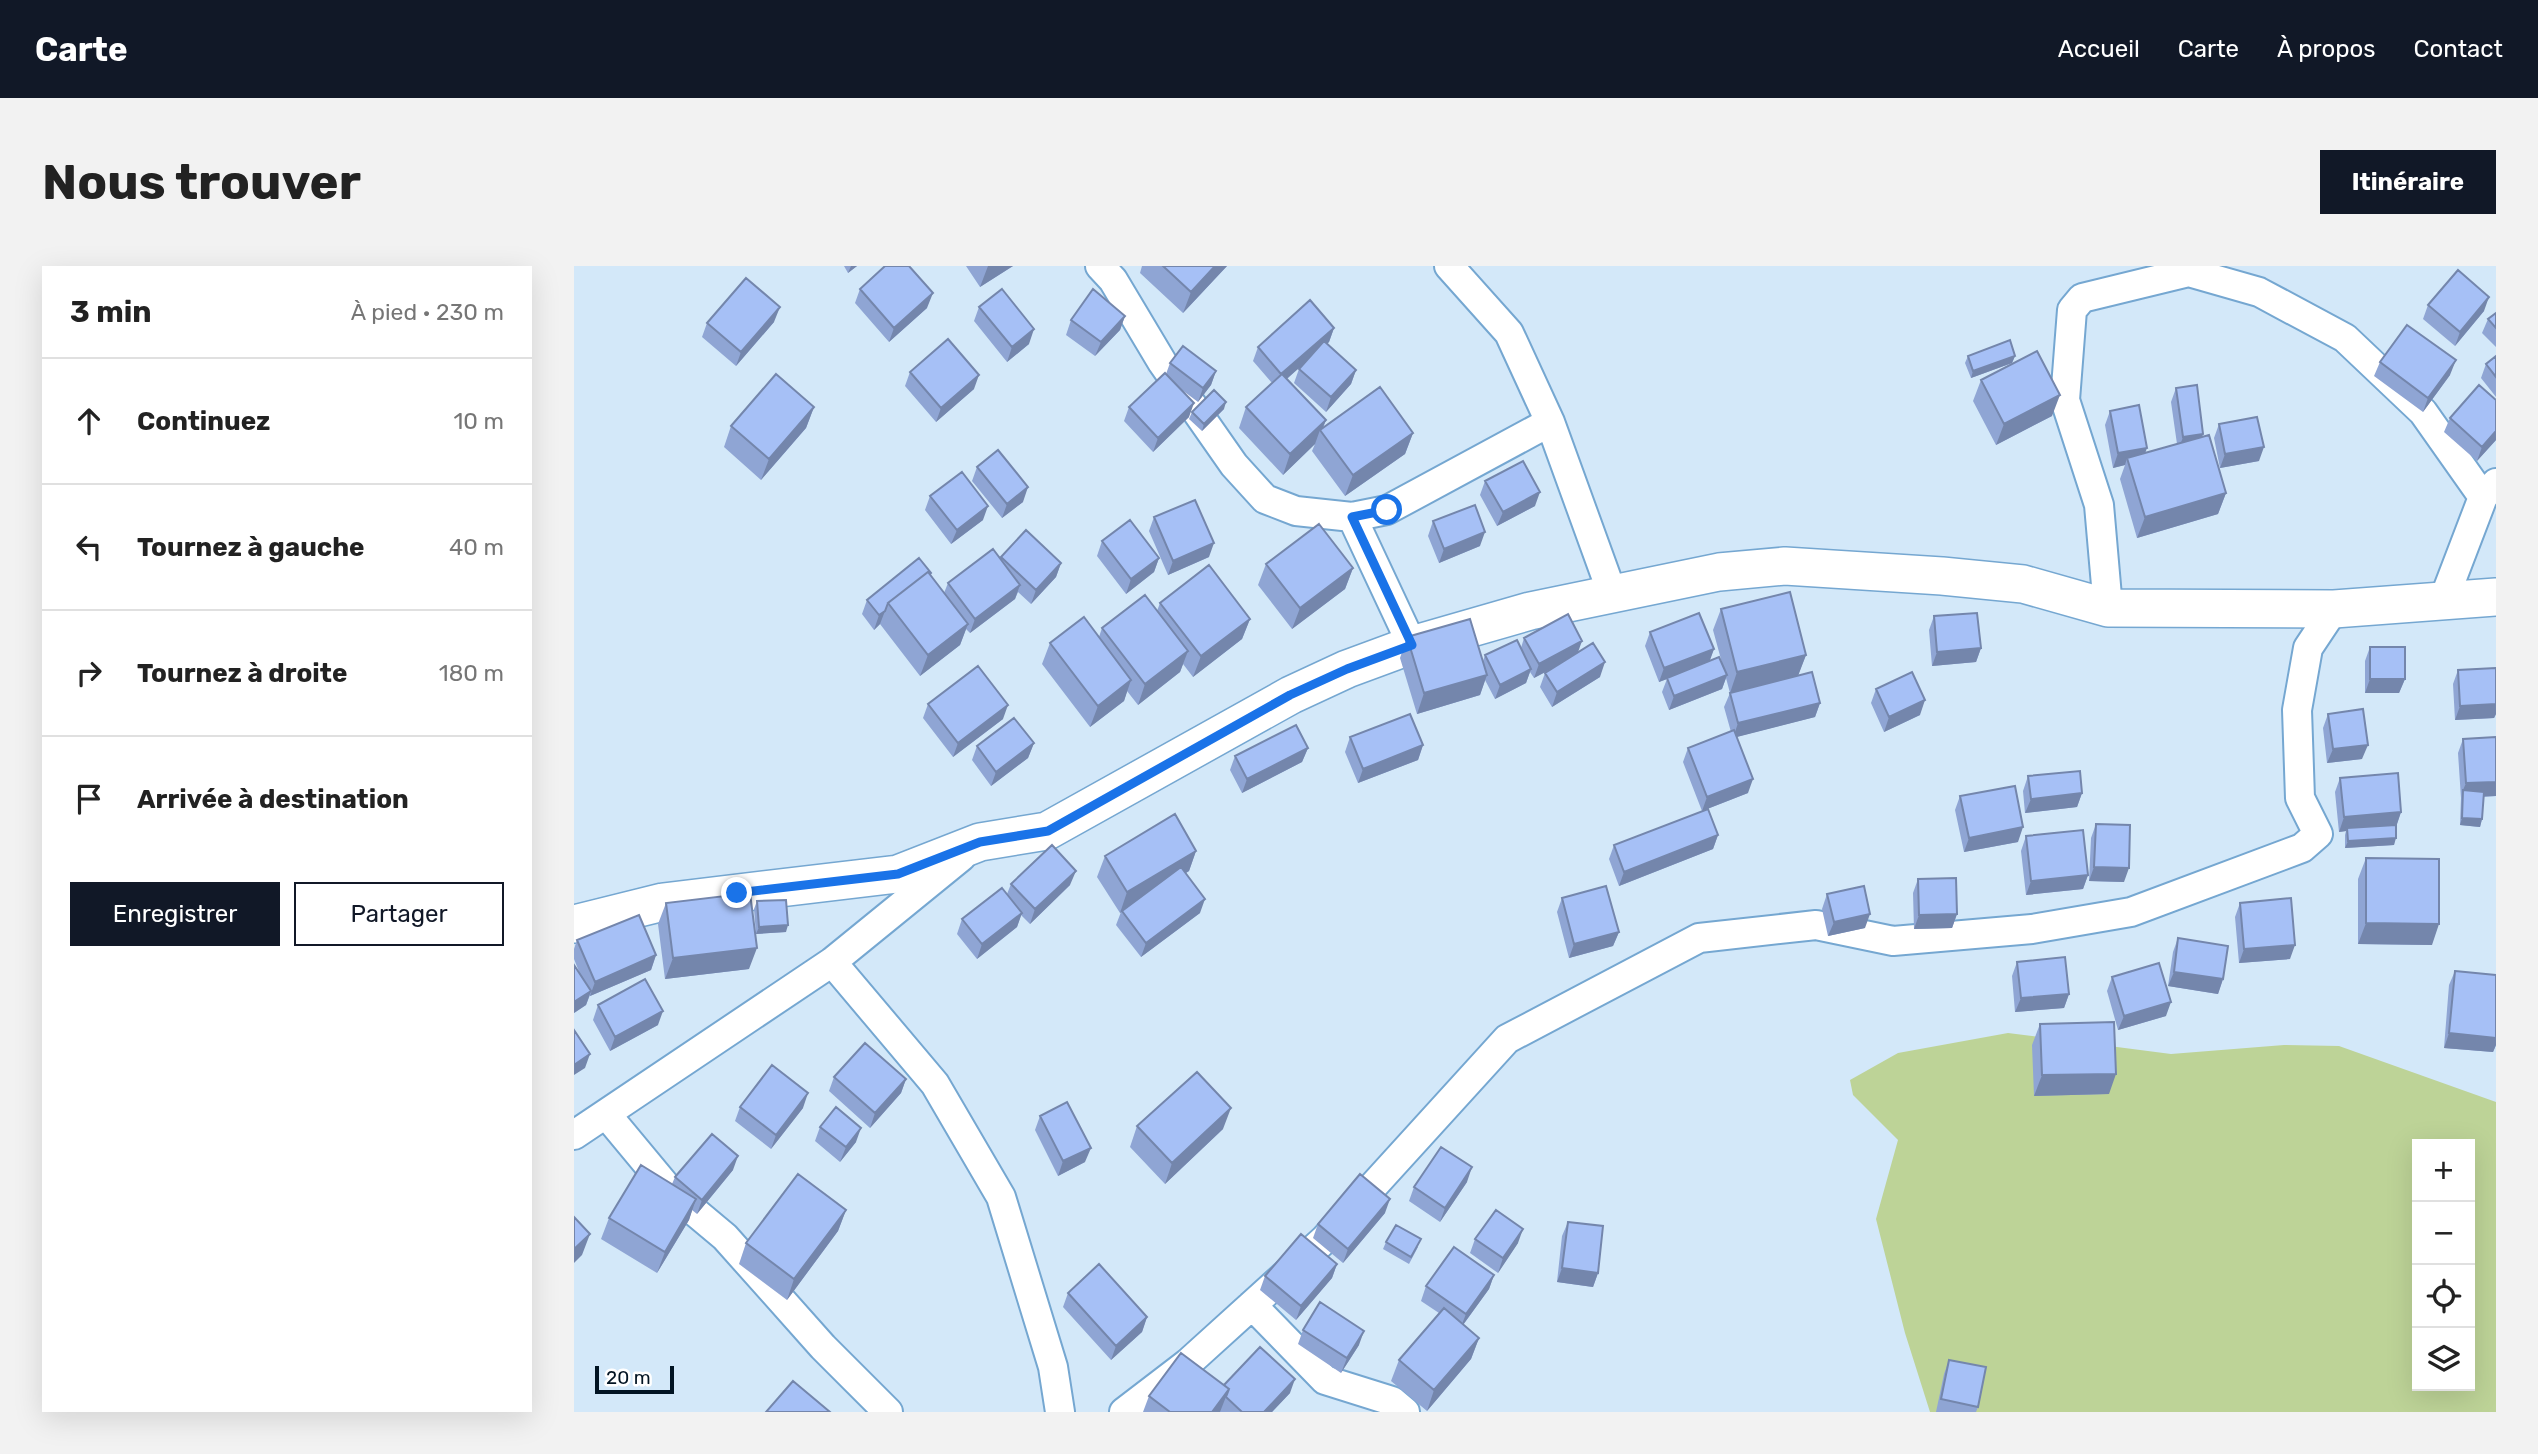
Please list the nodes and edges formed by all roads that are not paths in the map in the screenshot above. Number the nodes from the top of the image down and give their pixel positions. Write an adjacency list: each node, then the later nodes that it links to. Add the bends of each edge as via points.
1 (1100, 266): 5 (street, via 1234,465 1265,499 1296,511)
2 (1449, 266): 3 (street, via 1509,333)
3 (1550, 422): 5 (street, via 1387,510); 6 (street)
4 (2490, 490): 8 (street); 9 (street, via 2423,412 2345,338 2259,292 2189,272 2082,298 2072,310 2065,400 2099,505)
5 (1352, 517): 11 (street)
6 (1612, 593): 9 (main road, via 1718,572 1785,566 2024,584); 11 (main road)
7 (2496, 597): 8 (main road)
8 (2444, 599): 10 (main road)
9 (2108, 608): 10 (main road)
10 (2334, 609): 17 (street, via 2308,648 2297,710 2300,798 2318,834 2302,848 2131,912 2032,929 1893,941 1816,925 1699,938 1507,1040 1325,1239)
11 (1412, 645): 12 (main road, via 1290,695 1048,831)
12 (980, 842): 13 (main road, via 898,874 663,902); 14 (street)
13 (574, 924)
14 (832, 962): 15 (street); 19 (street, via 935,1084 1001,1197 1053,1367)
15 (606, 1114): 16 (street); 18 (street, via 670,1191 725,1237)
16 (574, 1135)
17 (1252, 1305): 20 (street); 21 (street, via 1325,1380 1392,1401)
18 (888, 1412)
19 (1060, 1412)
20 (1124, 1412)
21 (1405, 1412)

